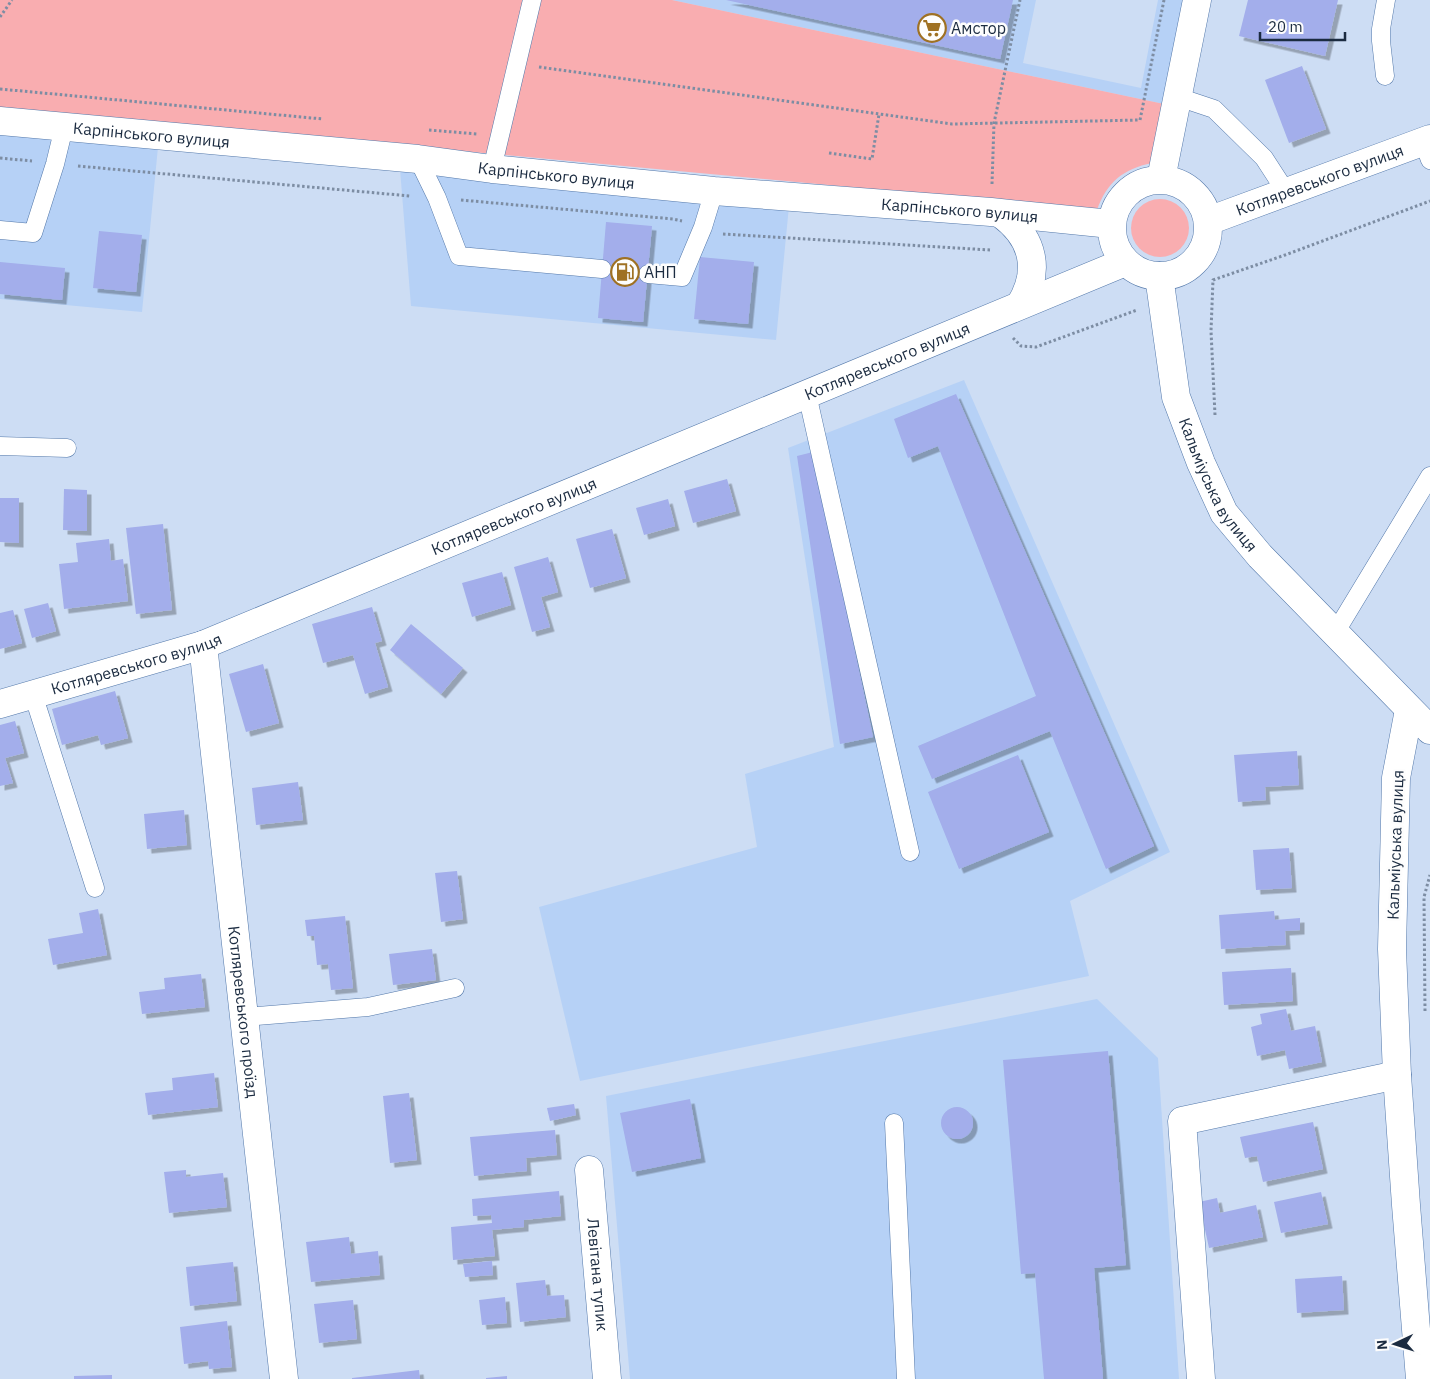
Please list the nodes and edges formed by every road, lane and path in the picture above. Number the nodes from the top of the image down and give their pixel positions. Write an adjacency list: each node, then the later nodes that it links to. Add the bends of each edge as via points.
1 (12, 0): 7 (path)
2 (532, 0): 8 (lane)
3 (1020, 0): 15 (path)
4 (1164, 0): 15 (path, via 1140,120)
5 (1197, 0): 11 (street)
6 (1386, 0): 9 (lane, via 1381,29)
7 (0, 17)
8 (517, 64): 12 (path); 18 (lane)
9 (1384, 76)
10 (0, 89): 13 (path)
11 (1178, 97): 25 (street); 28 (lane, via 1214,109 1264,158)
12 (879, 114): 15 (path, via 952,124); 20 (path, via 872,159)
13 (323, 120)
14 (0, 121): 16 (street, Карпінського вулиця)
15 (994, 123): 26 (path)
16 (64, 127): 22 (street, Карпінського вулиця); 23 (lane)
17 (421, 129): 18 (path)
18 (499, 136): 24 (lane)
19 (1428, 147): 28 (street, Котляревського вулиця)
20 (829, 153)
21 (0, 158): 23 (path)
22 (418, 159): 24 (street, Карпінського вулиця); 29 (lane)
23 (55, 164): 29 (path); 35 (lane, via 33,233)
24 (492, 168): 27 (street, Карпінського вулиця)
25 (1162, 179): 32 (street, via 1178,183 1192,192 1200,200); 33 (street, via 1138,185 1128,192 1119,201)
26 (992, 187)
27 (714, 191): 31 (street, Карпінського вулиця); 34 (lane)
28 (1286, 192): 32 (street, Котляревського вулиця)
29 (437, 198): 34 (path, via 673,219); 38 (lane, via 459,256)
30 (1430, 201): 45 (path, via 1213,280)
31 (1002, 214): 33 (street, Карпінського вулиця); 41 (street, via 1021,231 1031,255 1031,282)
32 (1208, 221): 40 (street, via 1205,245 1196,260 1182,271)
33 (1111, 224): 37 (street, via 1114,244)
34 (703, 227): 36 (path, via 726,234); 39 (lane, via 682,277)
35 (0, 230)
36 (990, 250)
37 (1125, 262): 40 (street, via 1140,272); 41 (street, Котляревського вулиця)
38 (602, 270)
39 (648, 274)
40 (1159, 276): 49 (street, Кальміуська вулиця, via 1176,396 1224,513 1260,556)
41 (1020, 305): 44 (street, Котляревського вулиця)
42 (1137, 310): 43 (path, via 1036,347 1021,346)
43 (1012, 336)
44 (808, 394): 50 (street, Котляревського вулиця); 55 (lane)
45 (1215, 417)
46 (0, 446): 47 (lane)
47 (67, 448)
48 (1430, 476): 49 (lane)
49 (1335, 633): 53 (street, Кальміуська вулиця)
50 (203, 645): 51 (street, Котляревського вулиця); 60 (street, Котляревського проїзд)
51 (34, 694): 52 (street, Котляревського вулиця); 57 (lane)
52 (0, 704)
53 (1409, 710): 54 (street); 61 (street, Кальміуська вулиця, via 1396,778 1392,881)
54 (1430, 730)
55 (910, 852)
56 (1430, 875): 58 (path, via 1424,897)
57 (95, 888)
58 (1430, 893)
59 (455, 988): 60 (lane, via 368,1007)
60 (244, 1017): 64 (street, Котляревського проїзд)
61 (1397, 1075): 67 (street, via 1182,1121); 68 (street, Кальміуська вулиця)
62 (894, 1123): 66 (lane)
63 (589, 1170): 65 (street, Левітана тупик)
64 (284, 1379)
65 (608, 1379)
66 (906, 1379)
67 (1201, 1379)
68 (1420, 1379)

